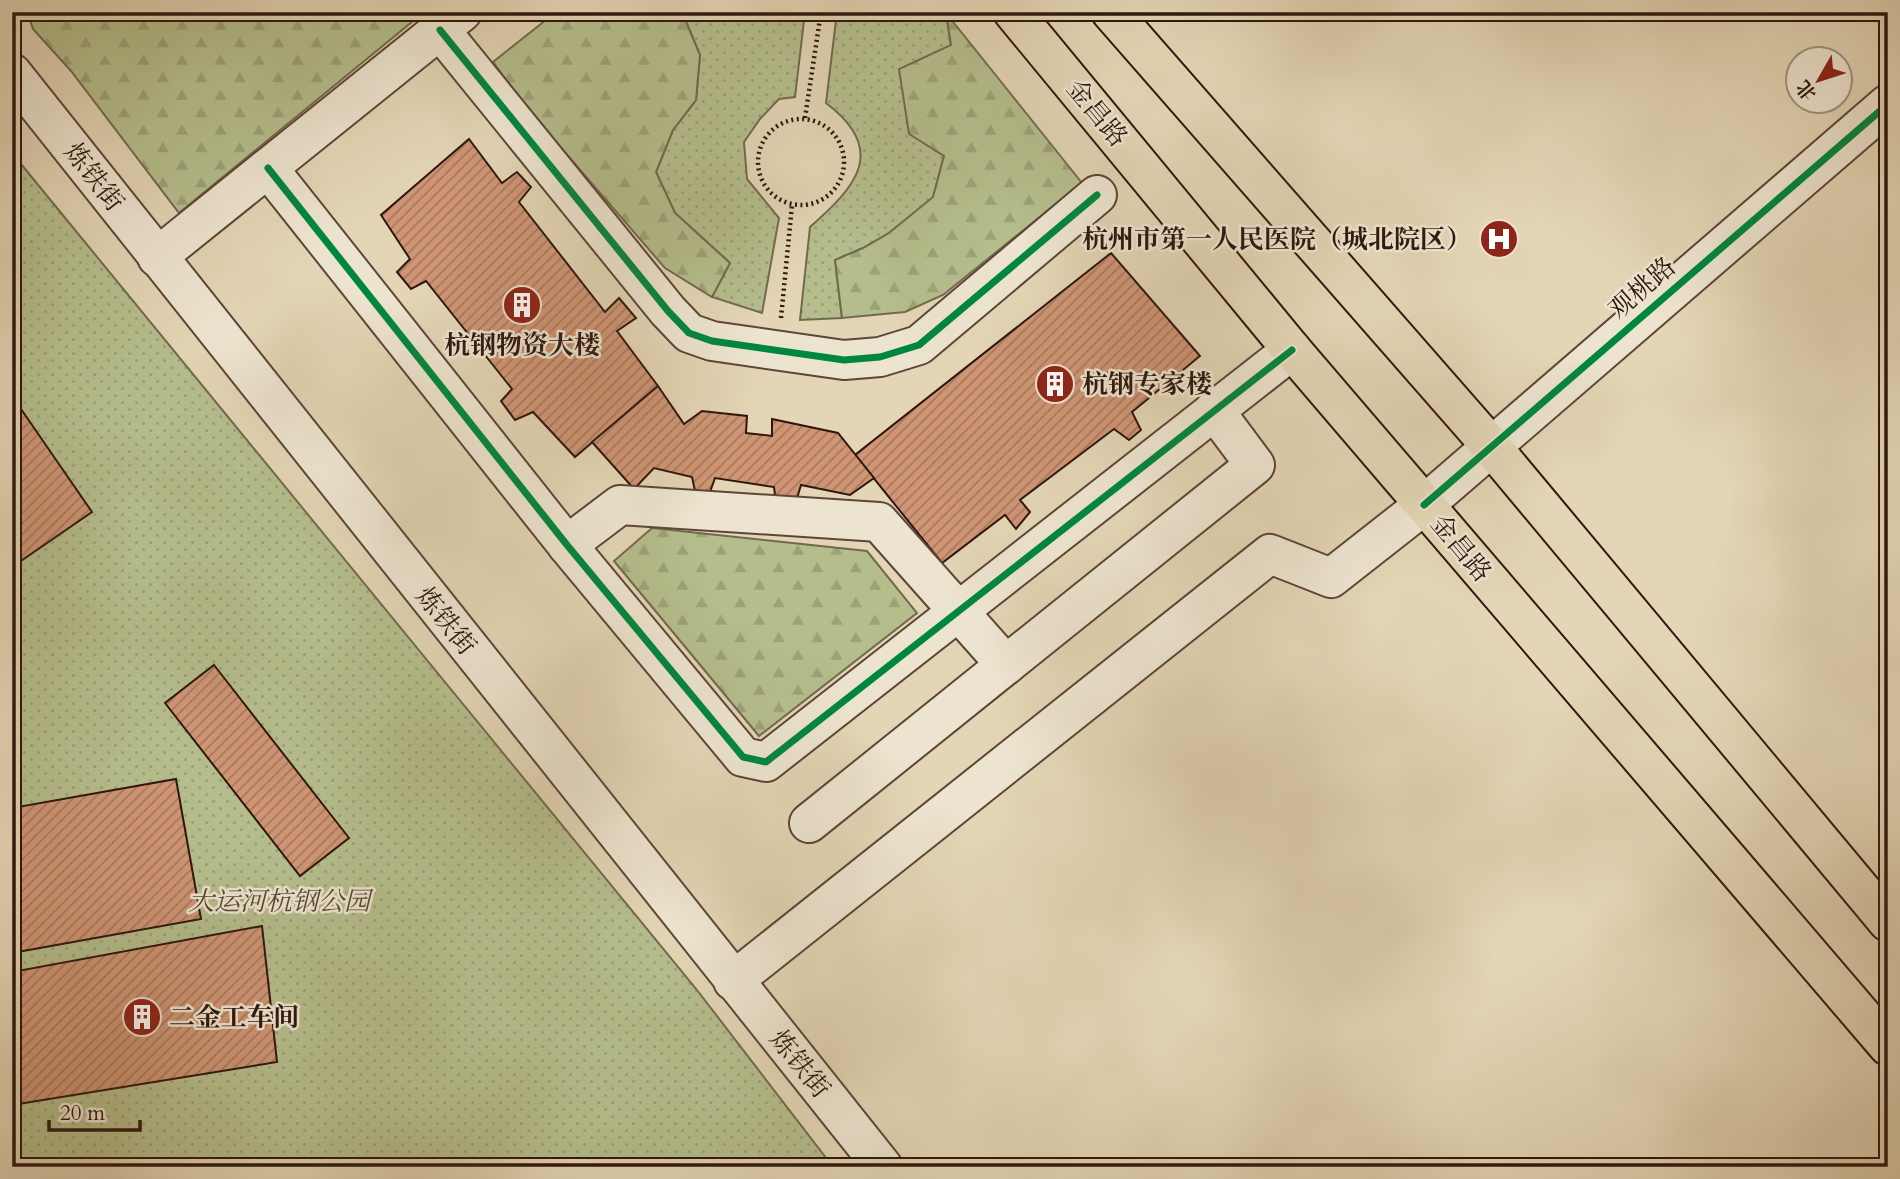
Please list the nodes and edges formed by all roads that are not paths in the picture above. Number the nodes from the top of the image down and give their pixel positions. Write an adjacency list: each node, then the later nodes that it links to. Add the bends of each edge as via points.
1 (1013, 12): 9 (main road, 金昌路)
2 (1111, 12): 11 (main road)
3 (451, 21): 6 (street); 7 (street, via 689,333 712,341 844,360 880,357 919,345)
4 (12, 73): 8 (street, 炼铁街)
5 (1888, 104): 11 (street, 观桃路)
6 (268, 169): 8 (street); 13 (street)
7 (1097, 195)
8 (157, 257): 18 (street, 炼铁街)
9 (1292, 350): 10 (street); 12 (main road, 金昌路)
10 (1214, 410): 14 (street); 15 (street, via 1255,465)
11 (1491, 446): 12 (street, 观桃路); 17 (main road)
12 (1424, 505): 18 (street, 观桃路, via 1331,578 1270,554); 19 (main road, 金昌路)
13 (567, 545): 14 (street, via 620,505 879,522); 14 (street, via 743,757 766,762)
14 (957, 613): 15 (street)
15 (1006, 665): 16 (street)
16 (809, 823)
17 (1888, 922)
18 (733, 981): 20 (street, 炼铁街)
19 (1888, 1046)
20 (883, 1167)

